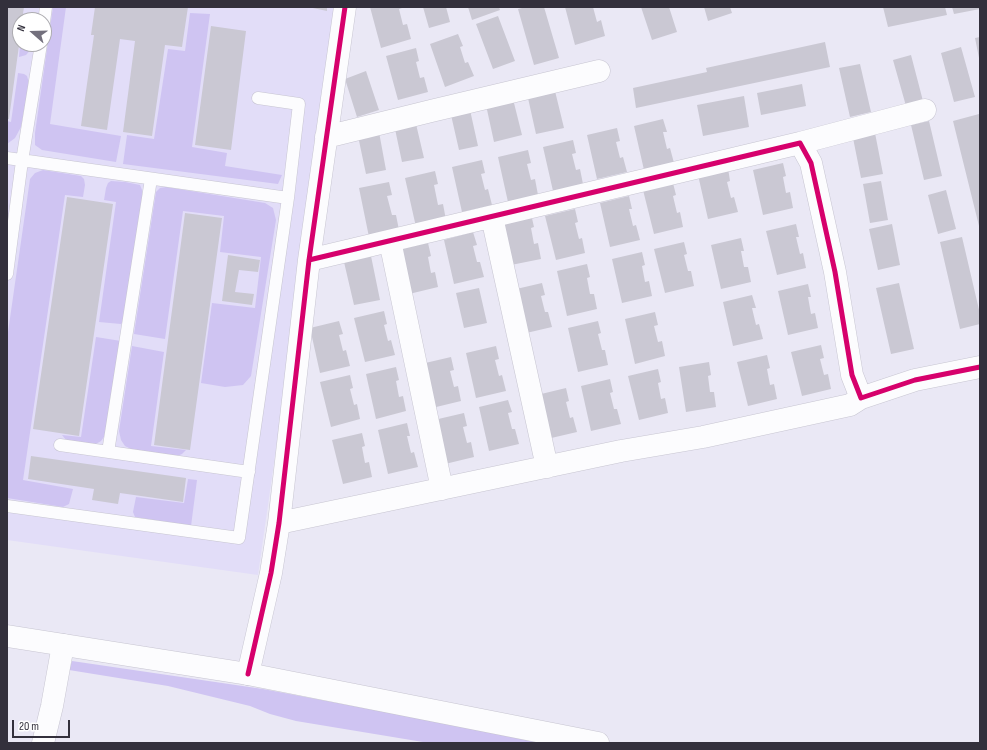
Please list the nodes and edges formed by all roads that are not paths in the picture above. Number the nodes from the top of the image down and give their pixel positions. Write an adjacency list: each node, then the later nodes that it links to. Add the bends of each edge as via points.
1 (345, 7): 6 (street)
2 (39, 52): 9 (lane)
3 (599, 72): 6 (street)
4 (258, 98): 11 (lane, via 299,104)
5 (924, 110): 7 (street)
6 (326, 137): 14 (street)
7 (800, 143): 12 (street); 17 (street, via 811,163 835,272 852,375)
8 (7, 158): 9 (lane)
9 (22, 161): 10 (lane); 15 (lane)
10 (151, 179): 11 (lane); 19 (lane)
11 (288, 198): 21 (lane)
12 (492, 217): 13 (street); 20 (street)
13 (390, 241): 14 (street); 22 (street)
14 (309, 260): 24 (street)
15 (7, 274)
16 (980, 367): 17 (street, via 915,380)
17 (861, 398): 20 (street, via 850,405)
18 (60, 445): 19 (lane)
19 (108, 452): 21 (lane)
20 (547, 467): 22 (street)
21 (249, 472): 23 (lane, via 239,538)
22 (442, 489): 24 (street)
23 (7, 506)
24 (279, 523): 27 (street, via 271,573)
25 (7, 636): 26 (street)
26 (63, 644): 27 (street); 28 (street)
27 (248, 674): 29 (street)
28 (43, 743)
29 (598, 743)

